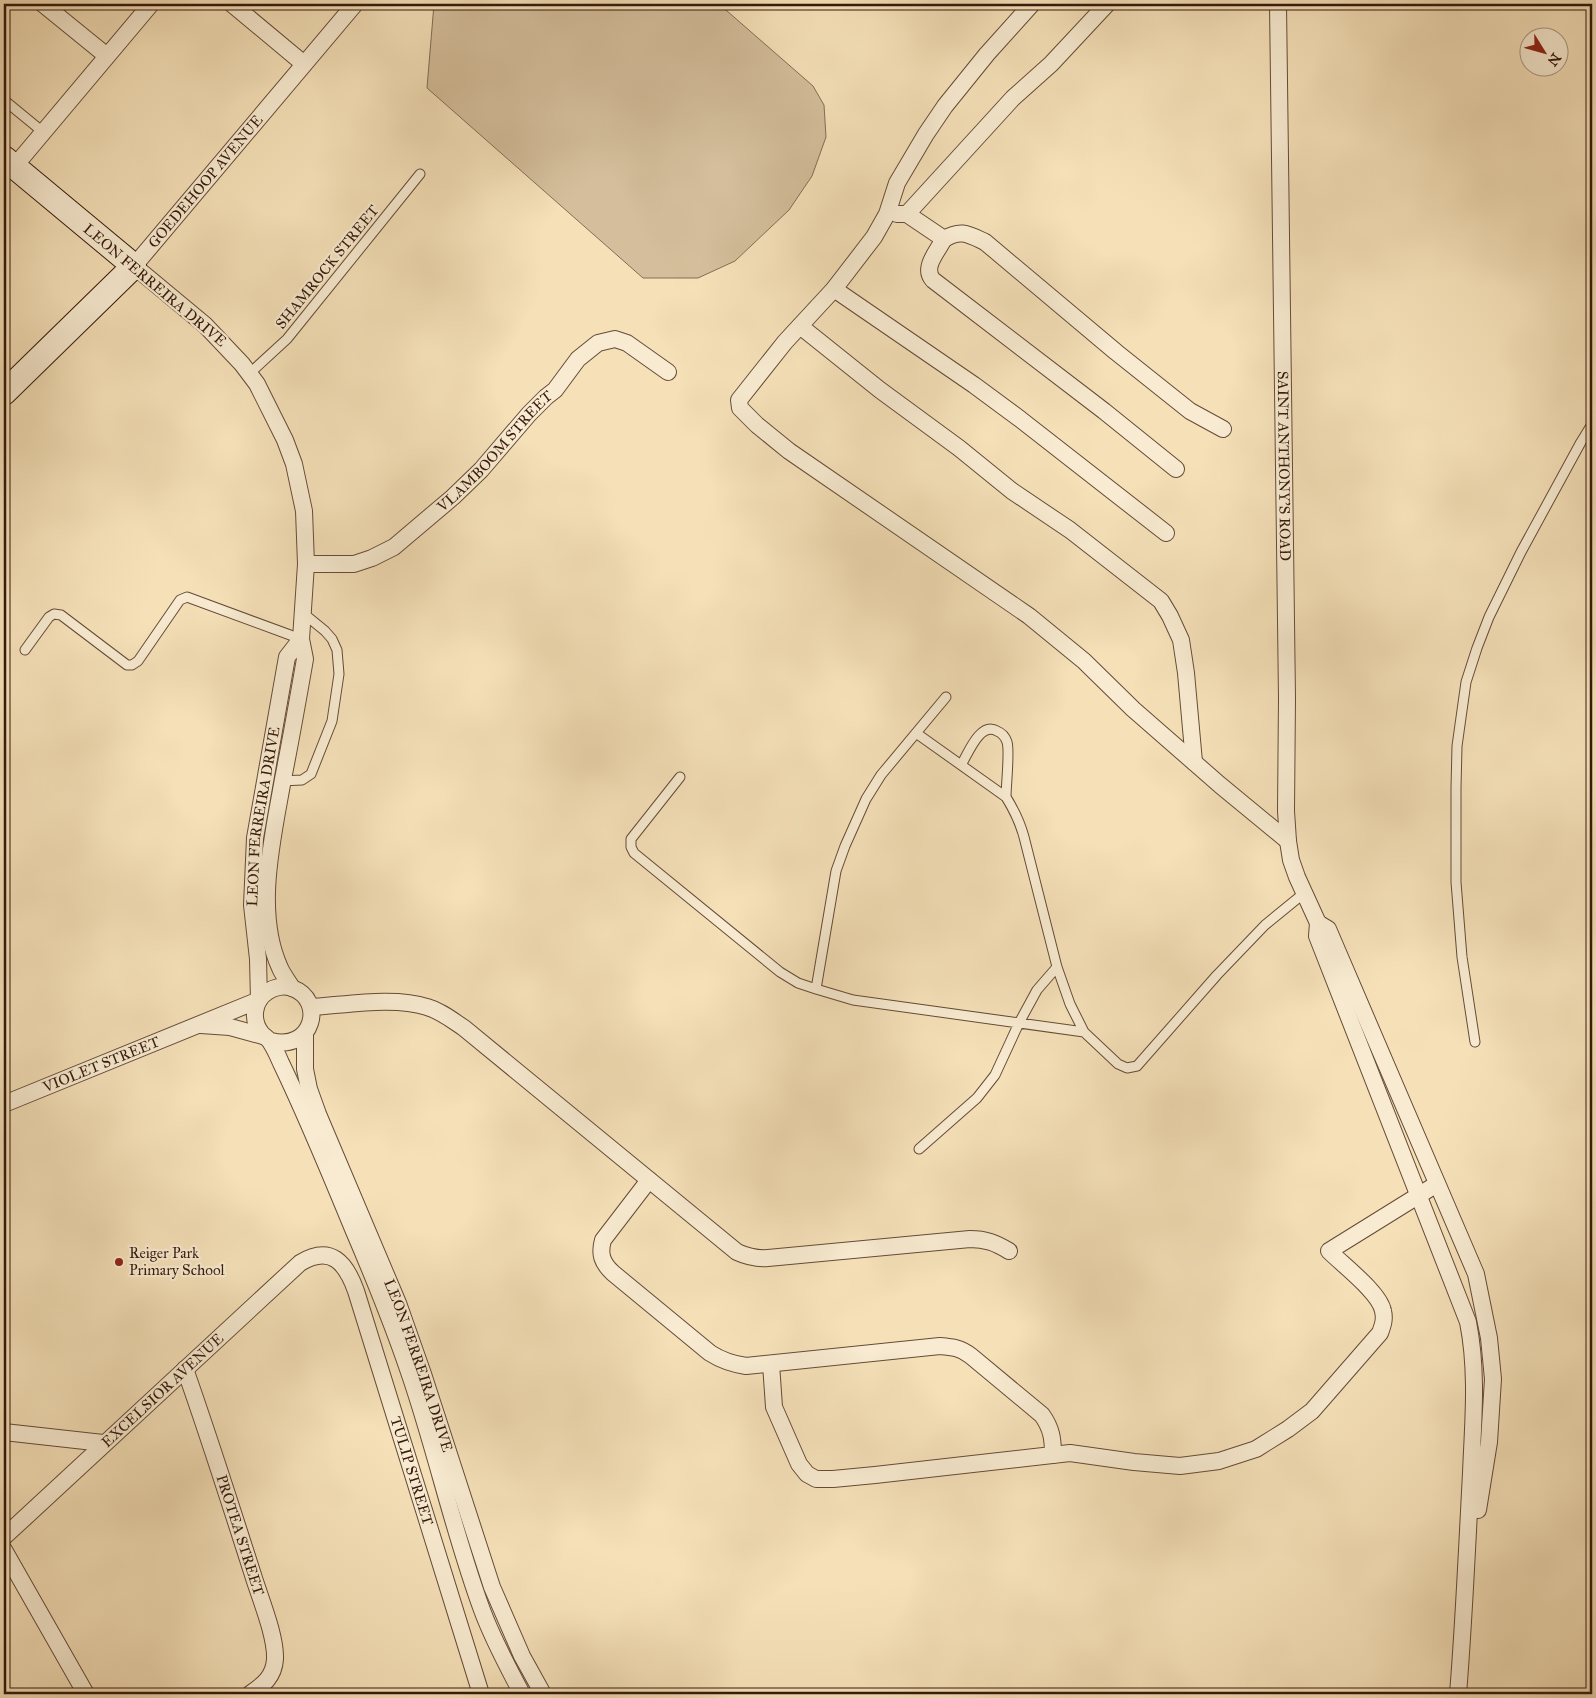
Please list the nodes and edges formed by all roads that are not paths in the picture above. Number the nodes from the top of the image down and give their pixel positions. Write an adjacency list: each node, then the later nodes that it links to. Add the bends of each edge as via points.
1 (43, 4): 8 (street)
2 (150, 4): 8 (street)
3 (232, 4): 9 (street)
4 (355, 4): 9 (street, GOEDEHOOP AVENUE)
5 (1032, 4): 14 (street, via 945,106 897,183)
6 (1107, 4): 15 (street, via 1051,64 1013,98)
7 (1278, 4): 39 (street, SAINT ANTHONY'S ROAD)
8 (107, 56): 11 (street)
9 (304, 64): 17 (street, GOEDEHOOP AVENUE)
10 (4, 100): 11 (lane)
11 (43, 132): 12 (street)
12 (9, 162): 17 (street, LEON FERREIRA DRIVE)
13 (420, 174): 21 (lane, SHAMROCK STREET, via 287,339)
14 (888, 214): 15 (street); 18 (street)
15 (907, 214): 16 (street)
16 (944, 240): 24 (street, via 958,233 984,242 1183,405); 25 (street, via 928,271 933,280)
17 (134, 266): 21 (street, LEON FERREIRA DRIVE, via 217,336); 22 (street, GOEDEHOOP AVENUE)
18 (834, 289): 19 (street); 26 (street, via 974,385)
19 (800, 326): 33 (street, via 1012,491 1078,536 1161,601 1181,640); 33 (street, via 739,400 740,408 789,451 1030,616)
20 (668, 372): 27 (street, VLAMBOOM STREET, via 628,343 615,339 598,343 578,359 556,390 529,414 481,470 394,547 354,564)
21 (250, 373): 27 (street, LEON FERREIRA DRIVE, via 272,412 294,464 304,511)
22 (4, 393)
23 (1592, 424): 52 (lane, via 1493,608 1466,682 1457,746 1456,882 1462,957)
24 (1223, 429)
25 (1176, 469)
26 (1166, 533)
27 (306, 564): 28 (street, LEON FERREIRA DRIVE)
28 (303, 613): 29 (street, LEON FERREIRA DRIVE); 37 (lane, via 332,639 337,650 339,674 332,721 311,774 302,780)
29 (301, 639): 30 (lane, via 187,597 180,600 138,662 132,665 127,665 62,615 49,617); 36 (street, LEON FERREIRA DRIVE, via 287,657); 37 (street, LEON FERREIRA DRIVE, via 305,659)
30 (25, 650)
31 (946, 697): 32 (lane)
32 (916, 733): 34 (lane); 44 (lane, via 881,775 845,846 836,871)
33 (1194, 762): 39 (street)
34 (962, 765): 38 (lane); 38 (lane, via 978,736 985,730 994,729 1004,734 1008,743)
35 (680, 777): 44 (lane, via 631,839 634,853 780,972)
36 (265, 778): 37 (lane); 45 (street, LEON FERREIRA DRIVE, via 255,838 252,905 258,959)
37 (283, 782): 43 (street, LEON FERREIRA DRIVE, via 271,847 267,896 274,952)
38 (1006, 797): 42 (lane, via 1024,837)
39 (1288, 841): 40 (street, SAINT ANTHONY'S ROAD, via 1291,860)
40 (1304, 894): 41 (street, SAINT ANTHONY'S ROAD); 49 (lane, via 1264,925 1136,1066 1127,1068 1118,1064)
41 (1318, 923): 56 (street, via 1328,929); 57 (street, via 1317,936)
42 (1057, 967): 47 (lane, via 1038,990); 49 (lane)
43 (292, 988): 45 (street, via 273,988); 46 (street, via 306,998)
44 (816, 989): 47 (lane, via 853,1000)
45 (258, 1000): 48 (street, VIOLET STREET); 51 (street, via 254,1019 257,1028)
46 (310, 1007): 50 (street, via 312,1016); 55 (street, via 408,1002 444,1015)
47 (1019, 1023): 49 (lane); 54 (lane, via 995,1074 977,1098)
48 (198, 1024): 51 (street, via 230,1027); 53 (street, VIOLET STREET)
49 (1084, 1032)
50 (305, 1033): 51 (street, via 290,1043 280,1044); 72 (street, LEON FERREIRA DRIVE, via 305,1069 318,1114 398,1303 492,1587 522,1656)
51 (267, 1038): 71 (street, LEON FERREIRA DRIVE, via 321,1152 380,1294 411,1378 482,1611)
52 (1476, 1042)
53 (4, 1104)
54 (919, 1149)
55 (649, 1180): 58 (street, via 737,1252 757,1259 983,1239); 60 (street, via 603,1240 600,1250 607,1268 720,1359 746,1366)
56 (1437, 1184): 57 (street); 67 (street, via 1476,1274 1489,1338 1493,1380 1489,1442)
57 (1419, 1195): 64 (street, via 1329,1252 1378,1297 1384,1321 1380,1333 1312,1411 1288,1429 1256,1448 1219,1461 1180,1466 1070,1453); 67 (street, via 1468,1322 1472,1342 1475,1370)
58 (1009, 1251)
59 (328, 1256): 61 (street, EXCELSIOR AVENUE, via 311,1256 300,1263); 70 (street, TULIP STREET, via 342,1264 354,1286)
60 (771, 1364): 64 (street, via 953,1347 962,1350 1042,1416 1053,1435); 64 (street, via 774,1407 799,1464 816,1479)
61 (185, 1369): 63 (street, EXCELSIOR AVENUE); 69 (street, PROTEA STREET, via 275,1651 270,1678)
62 (4, 1432): 63 (street)
63 (103, 1443): 65 (street, EXCELSIOR AVENUE)
64 (1053, 1455)
65 (4, 1537)
66 (4, 1550): 68 (street)
67 (1465, 1598): 73 (street)
68 (86, 1694)
69 (250, 1694)
70 (481, 1694)
71 (522, 1694)
72 (544, 1694)
73 (1458, 1694)

